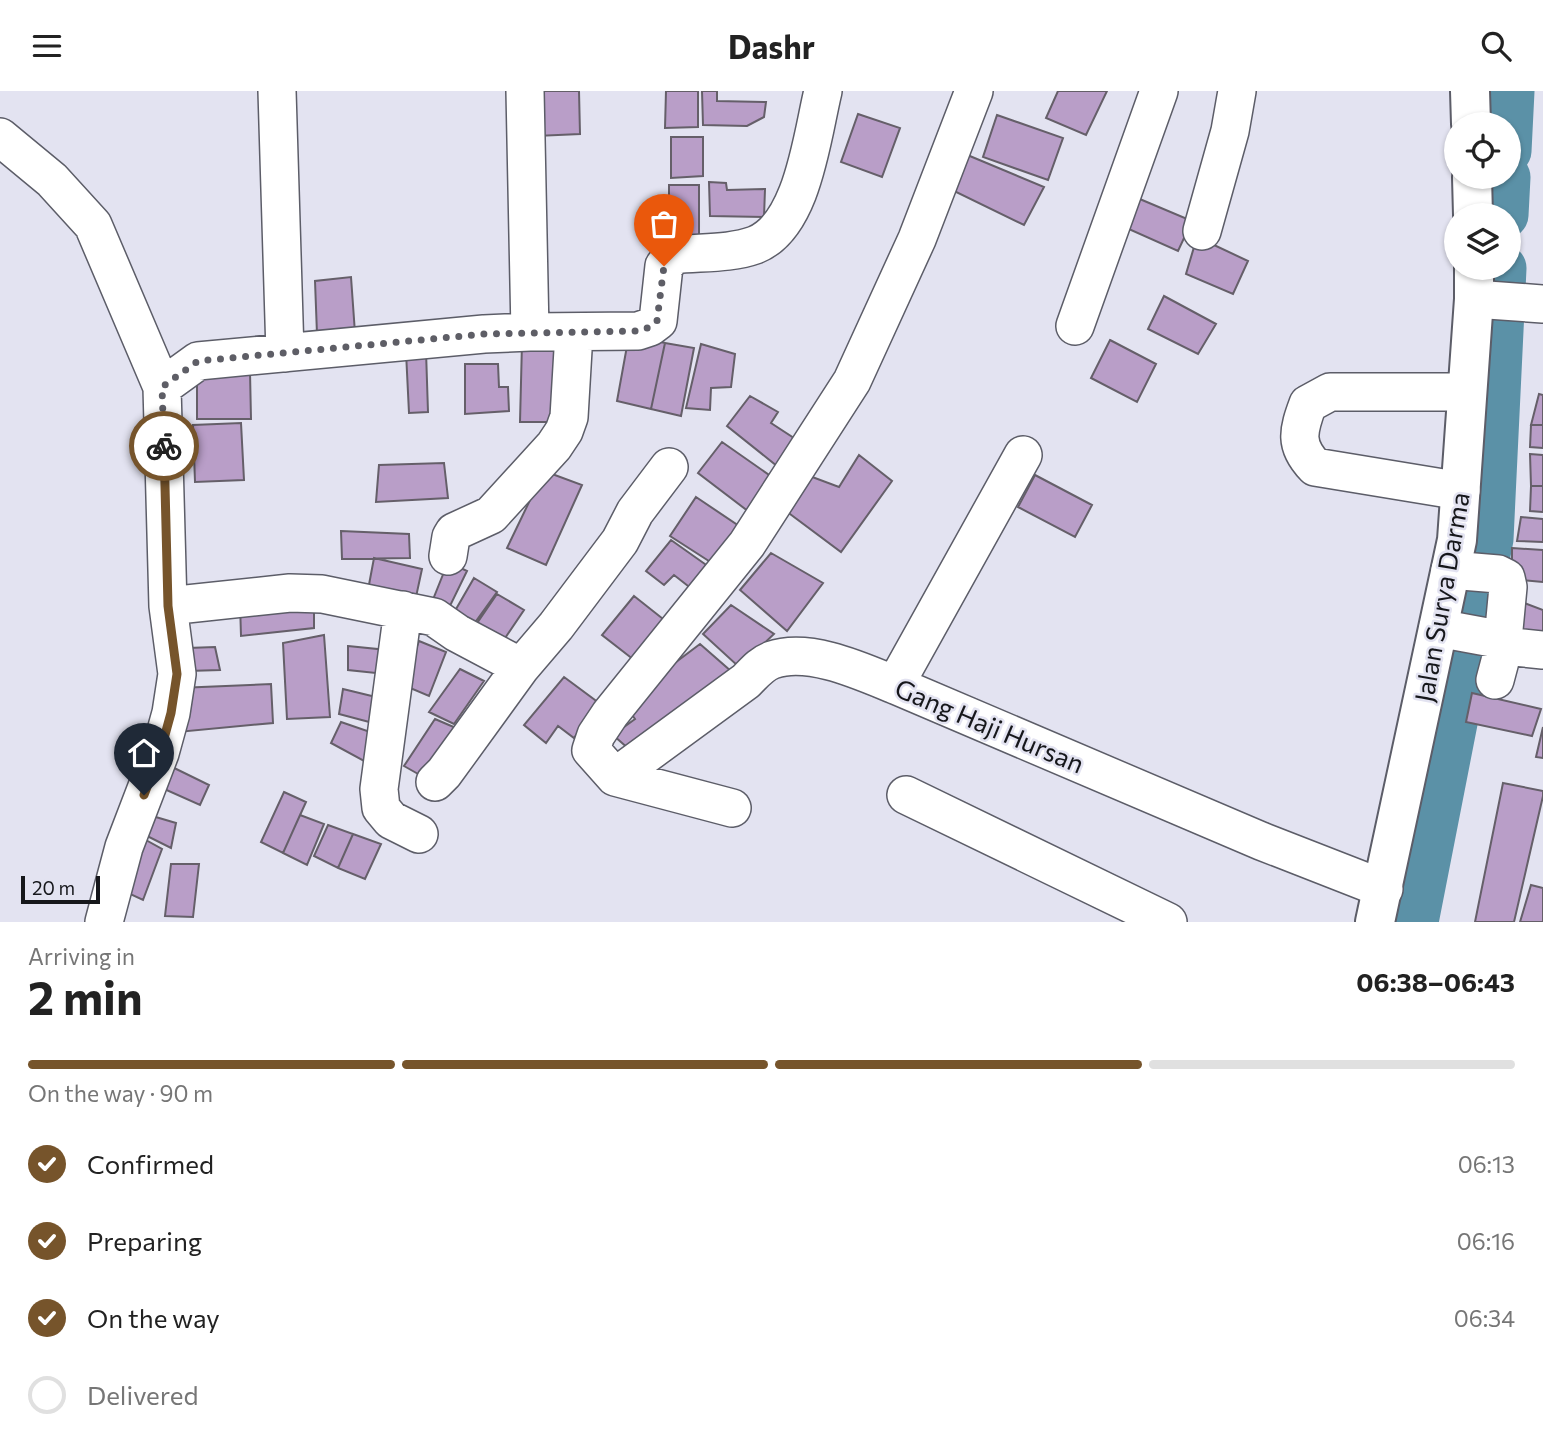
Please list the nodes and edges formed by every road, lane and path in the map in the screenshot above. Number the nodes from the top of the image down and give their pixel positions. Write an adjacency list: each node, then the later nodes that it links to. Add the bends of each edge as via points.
1 (277, 91): 16 (street)
2 (524, 91): 14 (street)
3 (823, 91): 15 (street, via 802,179 772,236 739,249 674,254 664,266 657,321 650,327)
4 (974, 91): 31 (street, via 917,239 852,381 747,544 596,735 591,750)
5 (1159, 91): 13 (street)
6 (1237, 91): 10 (street)
7 (1470, 91): 8 (main road)
8 (1471, 112)
9 (0, 137): 17 (street, via 52,180 93,225)
10 (1202, 231)
11 (1479, 289): 12 (street); 18 (main road, Jalan Surya Darma)
12 (1536, 304)
13 (1075, 326)
14 (530, 332): 15 (street); 16 (street)
15 (574, 333): 22 (street, via 568,425 491,515 454,532)
16 (285, 353): 17 (street, via 198,361)
17 (162, 387): 24 (street)
18 (1467, 392): 21 (main road, Jalan Surya Darma); 21 (street, via 1330,392 1308,404 1300,425 1302,453 1315,467)
19 (1023, 455): 30 (street)
20 (669, 467): 29 (street, via 635,512 620,541)
21 (1461, 491): 23 (main road, Jalan Surya Darma, via 1457,540)
22 (447, 556)
23 (1471, 572): 26 (main road, Jalan Surya Darma); 28 (street, via 1506,578)
24 (168, 606): 25 (street, via 290,593 322,594); 37 (street, via 177,674 171,713 124,847)
25 (402, 610): 29 (street, via 434,617); 35 (street, via 380,808 391,820)
26 (1448, 630): 28 (street); 36 (main road, Jalan Surya Darma)
27 (1543, 650): 28 (street)
28 (1499, 651)
29 (521, 667): 32 (street)
30 (895, 685): 31 (street, Gang Haji Hursan, via 833,662 773,660); 36 (street, Gang Haji Hursan, via 1261,841)
31 (615, 777): 34 (street)
32 (435, 782)
33 (906, 795): 38 (street)
34 (732, 808)
35 (419, 834)
36 (1379, 906)
37 (104, 922)
38 (1168, 922)

